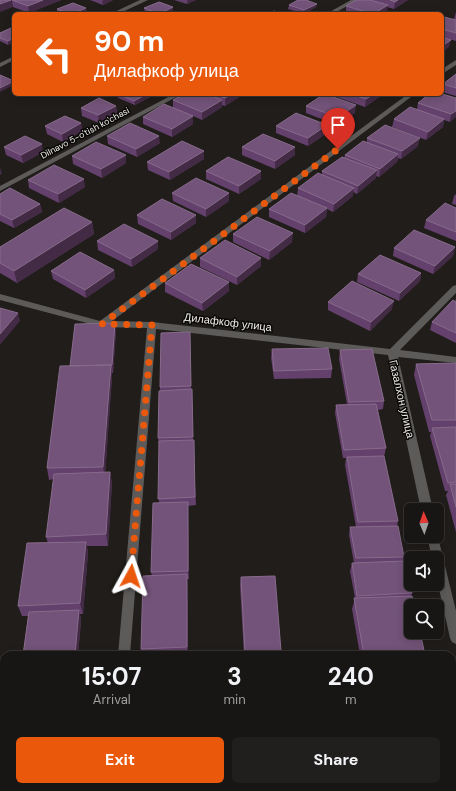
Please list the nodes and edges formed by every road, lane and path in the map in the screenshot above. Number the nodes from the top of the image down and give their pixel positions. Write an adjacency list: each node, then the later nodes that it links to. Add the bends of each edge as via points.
1 (144, 0): 3 (street)
2 (355, 0): 4 (street)
3 (117, 12)
4 (332, 12)
5 (12, 59): 7 (street)
6 (456, 62): 8 (street)
7 (0, 65)
8 (444, 71)
9 (175, 96): 11 (street, Dilnavo 5-o'tish ko'chasi)
10 (409, 96): 14 (street)
11 (0, 189)
12 (456, 288): 16 (street, Газалхон улица)
13 (0, 297): 14 (street, Дилафкоф улица)
14 (102, 324): 15 (street, Дилафкоф улица)
15 (152, 325): 16 (street, Дилафкоф улица); 21 (street)
16 (392, 353): 17 (street, Дилафкоф улица); 18 (street, Газалхон улица)
17 (456, 360)
18 (425, 503)
19 (435, 543): 20 (street)
20 (456, 638)
21 (124, 651)

